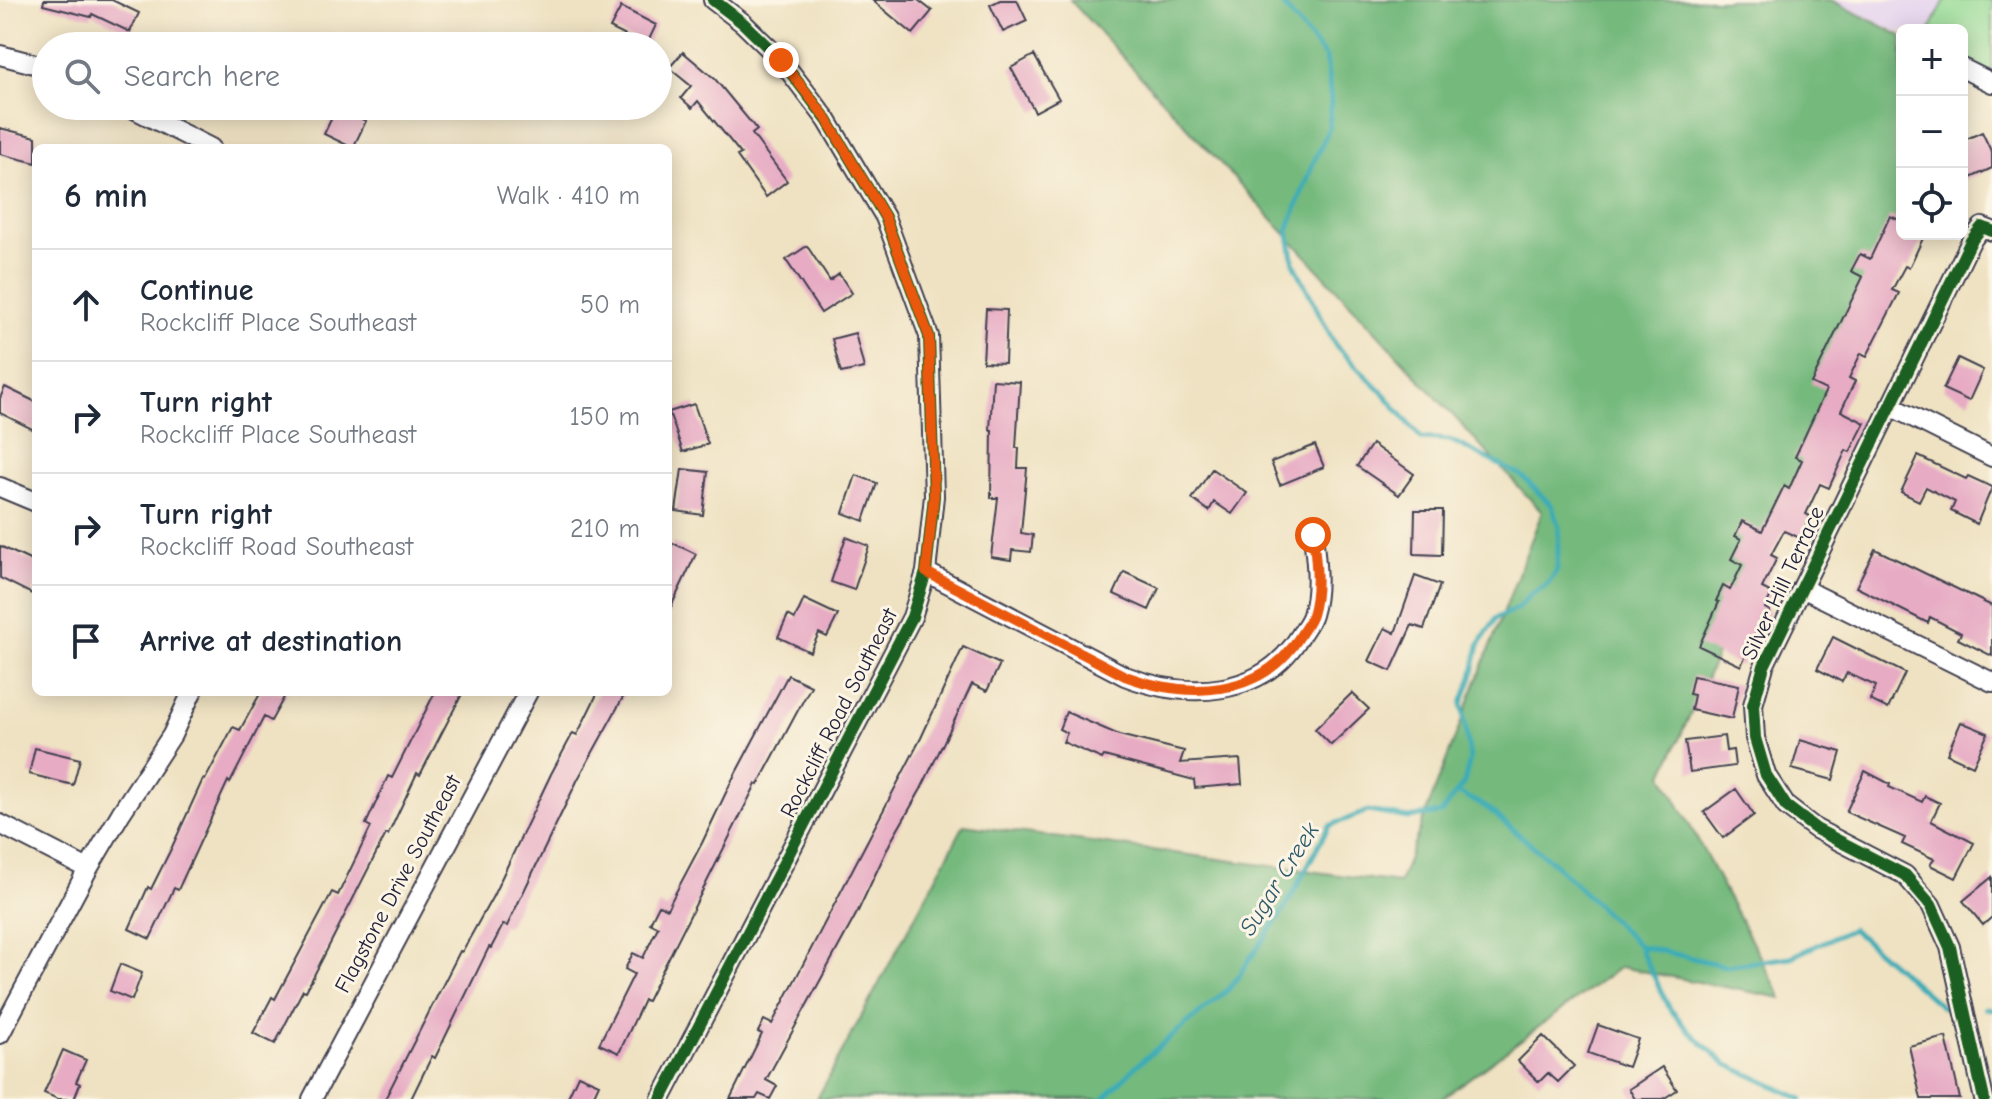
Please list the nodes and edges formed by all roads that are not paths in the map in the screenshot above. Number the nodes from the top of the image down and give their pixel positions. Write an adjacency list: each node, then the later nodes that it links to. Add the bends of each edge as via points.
1 (713, 0): 14 (street, Rockcliff Road Southeast, via 763,41 798,80 891,231 929,336 934,496)
2 (0, 55): 3 (street)
3 (32, 63)
4 (1968, 71): 5 (street)
5 (1992, 83)
6 (156, 120): 7 (street)
7 (203, 144)
8 (1992, 231): 9 (street, Silver Hill Terrace, via 1982,227 1971,241)
9 (1890, 406): 10 (street); 15 (street, Silver Hill Terrace)
10 (1992, 457)
11 (0, 487): 12 (street)
12 (32, 500)
13 (1313, 535): 14 (street, via 1318,575 1312,616 1290,651 1265,674 1202,691 1176,691 1125,676)
14 (926, 572): 23 (street, Rockcliff Road Southeast, via 887,668)
15 (1802, 588): 16 (street); 24 (street, Silver Hill Terrace, via 1764,666 1753,705 1755,738 1766,775 1786,806 1816,829 1905,875 1931,905 1950,947)
16 (1992, 682)
17 (190, 696): 20 (street, via 172,735)
18 (526, 696): 22 (street, Flagstone Drive Southeast)
19 (0, 824): 20 (street)
20 (88, 869): 21 (street)
21 (0, 1034)
22 (312, 1099)
23 (661, 1099)
24 (1984, 1099)

